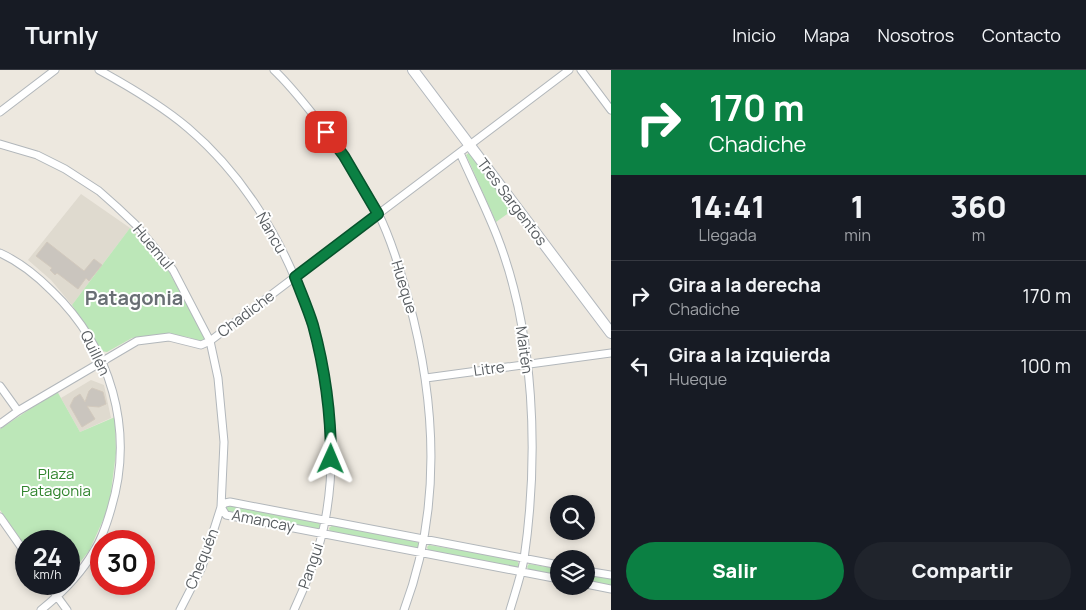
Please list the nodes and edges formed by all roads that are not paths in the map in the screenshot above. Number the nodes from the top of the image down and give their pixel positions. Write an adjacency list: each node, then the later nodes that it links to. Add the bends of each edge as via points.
1 (55, 70): 8 (street)
2 (99, 70): 14 (street, Ñancu, via 164,109 210,149 247,193 275,236)
3 (274, 70): 12 (street, Hueque, via 289,84 344,156)
4 (414, 70): 10 (street, Tres Sargentos)
5 (569, 70): 10 (street, Chadiche)
6 (581, 70): 7 (street)
7 (611, 110)
8 (0, 112)
9 (0, 144): 16 (street, Huemul, via 37,155 64,169 99,190 118,207 173,270)
10 (470, 145): 11 (street, Chadiche); 15 (street, Tres Sargentos)
11 (460, 152): 12 (street, Chadiche); 19 (street, Maitén, via 497,236 514,292)
12 (378, 214): 14 (street, Chadiche); 20 (street, Hueque, via 400,268)
13 (0, 253): 18 (street, Quillén, via 32,272 68,306)
14 (295, 277): 16 (street, Chadiche); 26 (street, Ñancu, via 312,323 325,376 331,431 331,473)
15 (611, 333)
16 (210, 341): 18 (street, Chadiche, via 201,344 169,337 137,341); 24 (street, Huemul, via 218,378 224,442)
17 (611, 353): 19 (street, Litre)
18 (102, 361): 22 (street, Chadiche); 39 (street, Quillén, via 115,400 121,437 117,489 95,551)
19 (527, 364): 20 (street, Litre); 31 (street, Maitén, via 533,447)
20 (426, 378): 29 (street, Hueque, via 431,433 430,487)
21 (0, 386): 22 (street)
22 (18, 411): 23 (street, Chadiche)
23 (0, 424)
24 (221, 507): 26 (street, Amancay, via 230,502); 27 (street, Amancay, via 226,515); 42 (street, Chequén, via 202,567)
25 (1, 521): 28 (street)
26 (325, 521): 27 (street, Pangui); 29 (street, Amancay)
27 (322, 533): 30 (street, Amancay); 43 (street, Pangui)
28 (15, 539)
29 (424, 539): 30 (street, Hueque); 31 (street, Amancay)
30 (422, 552): 33 (street, Amancay); 44 (street, Hueque)
31 (524, 559): 32 (street, Amancay); 33 (street, Maitén)
32 (550, 563)
33 (521, 572): 36 (street, Amancay); 45 (street, Maitén)
34 (595, 572): 35 (street)
35 (611, 575)
36 (550, 577)
37 (595, 586): 38 (street)
38 (611, 589)
39 (58, 597): 40 (street, Quillén); 41 (street)
40 (41, 610)
41 (67, 610)
42 (180, 610)
43 (294, 610)
44 (404, 610)
45 (510, 610)

